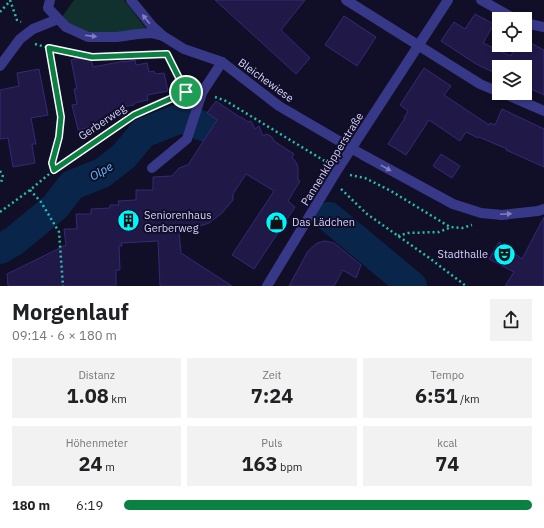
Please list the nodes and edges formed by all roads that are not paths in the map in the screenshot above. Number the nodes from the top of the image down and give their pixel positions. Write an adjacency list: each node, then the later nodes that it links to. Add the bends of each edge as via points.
1 (50, 0): 7 (street, Bleichewiese, via 48,8)
2 (131, 0): 10 (street, Bleichewiese, one-way to 2)
3 (346, 0): 11 (street)
4 (448, 0): 11 (street, Pannenklöpperstraße)
5 (481, 0): 6 (street)
6 (502, 12)
7 (58, 19): 10 (street, Bleichewiese, one-way to 10, via 66,27 88,37 151,33); 13 (street, via 33,29 19,40)
8 (532, 24): 9 (street)
9 (544, 27)
10 (162, 36): 12 (street, Bleichewiese, via 184,49)
11 (418, 45): 14 (street); 17 (street, Pannenklöpperstraße)
12 (222, 62): 17 (street, Bleichewiese, via 280,106); 18 (street, via 202,93 187,139)
13 (0, 66)
14 (492, 89)
15 (518, 100): 16 (street)
16 (544, 111)
17 (352, 149): 19 (street, Bleichewiese, one-way to 19, via 453,204 474,211 502,215); 20 (street, Pannenklöpperstraße)
18 (152, 168)
19 (544, 209)
20 (267, 286)

